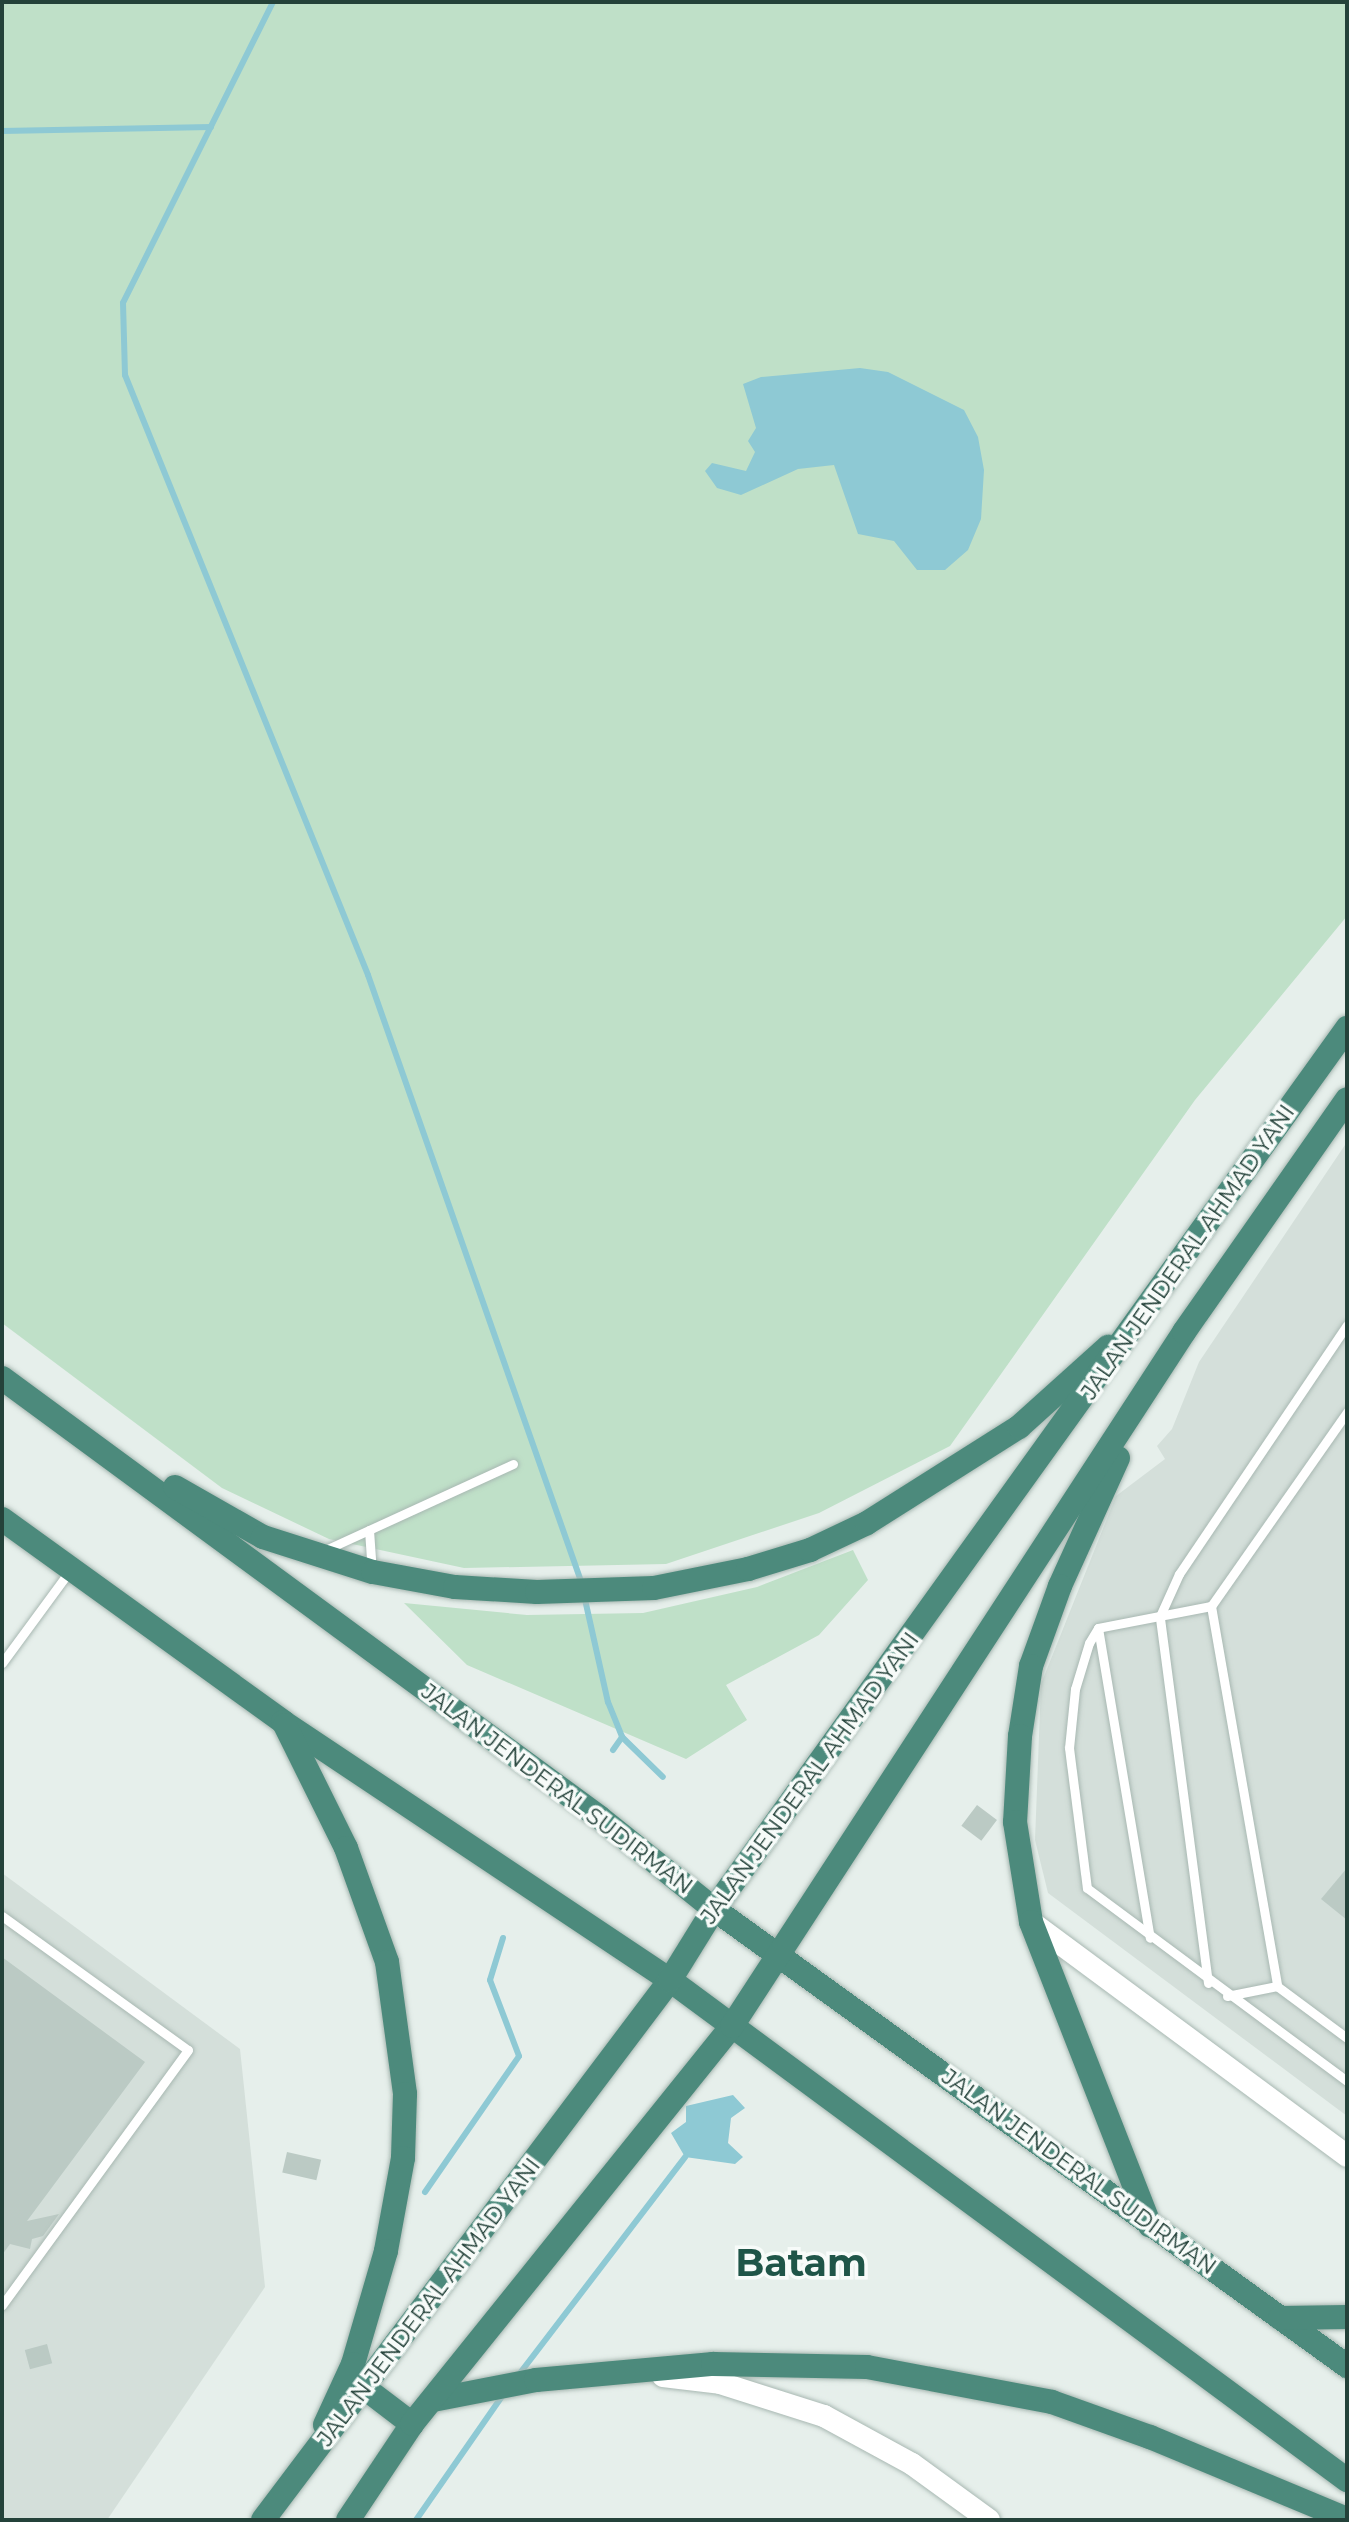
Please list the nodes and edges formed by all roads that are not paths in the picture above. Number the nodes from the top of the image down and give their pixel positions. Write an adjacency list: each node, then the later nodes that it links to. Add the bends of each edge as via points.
1 (1347, 1028): 3 (highway, JALAN JENDERAL AHMAD YANI)
2 (1346, 1101): 4 (highway, JALAN JENDERAL AHMAD YANI)
3 (1244, 1172): 4 (highway); 5 (highway, JALAN JENDERAL AHMAD YANI)
4 (1279, 1196): 7 (highway, JALAN JENDERAL AHMAD YANI)
5 (1142, 1315): 15 (highway, via 1019,1427 867,1523 810,1550 748,1569 606,1593 455,1587); 21 (highway, JALAN JENDERAL AHMAD YANI)
6 (1347, 1325): 17 (lane, via 1179,1574)
7 (1184, 1332): 23 (highway, via 1099,1495 1031,1666 1015,1822); 25 (highway, JALAN JENDERAL AHMAD YANI)
8 (2, 1376): 13 (highway, via 191,1498 263,1537); 21 (highway, JALAN JENDERAL SUDIRMAN, via 599,1817)
9 (1347, 1412): 16 (lane)
10 (513, 1464): 12 (lane)
11 (2, 1519): 14 (highway)
12 (369, 1530): 13 (lane); 15 (lane)
13 (315, 1556): 15 (highway)
14 (71, 1569): 19 (lane); 20 (highway)
15 (373, 1572)
16 (1211, 1606): 17 (lane); 28 (lane)
17 (1160, 1616): 18 (lane); 27 (lane)
18 (1098, 1628): 24 (lane); 24 (lane, via 1075,1689 1069,1748 1087,1888)
19 (2, 1663)
20 (283, 1722): 26 (highway); 43 (highway, via 346,1848 387,1962 405,2094 403,2158 386,2251 353,2364)
21 (714, 1909): 25 (highway, JALAN JENDERAL SUDIRMAN); 26 (highway, JALAN JENDERAL AHMAD YANI)
22 (2, 1916): 35 (lane, via 188,2050)
23 (1031, 1922): 33 (street); 34 (highway)
24 (1150, 1938): 27 (lane)
25 (781, 1953): 30 (highway, JALAN JENDERAL AHMAD YANI); 34 (highway, JALAN JENDERAL SUDIRMAN)
26 (670, 1980): 30 (highway); 40 (highway, JALAN JENDERAL AHMAD YANI)
27 (1208, 1983): 29 (lane)
28 (1277, 1986): 29 (lane); 31 (lane)
29 (1227, 1996): 32 (lane)
30 (732, 2026): 41 (highway, JALAN JENDERAL AHMAD YANI); 44 (highway)
31 (1347, 2038)
32 (1347, 2081)
33 (1347, 2156)
34 (1150, 2226): 37 (highway, JALAN JENDERAL SUDIRMAN)
35 (2, 2305)
36 (1347, 2317): 37 (highway)
37 (1280, 2318): 38 (highway, JALAN JENDERAL SUDIRMAN)
38 (1347, 2366)
39 (628, 2374): 41 (highway, via 536,2380); 45 (highway, via 771,2363 867,2367 963,2382 1052,2402); 48 (street, via 720,2383 824,2416 901,2458)
40 (366, 2389): 42 (highway); 43 (highway, JALAN JENDERAL AHMAD YANI)
41 (433, 2400): 42 (highway, JALAN JENDERAL AHMAD YANI)
42 (412, 2424): 47 (highway, JALAN JENDERAL AHMAD YANI)
43 (312, 2457): 46 (highway, JALAN JENDERAL AHMAD YANI)
44 (1347, 2480)
45 (1347, 2519)
46 (263, 2520)
47 (348, 2520)
48 (989, 2520)

